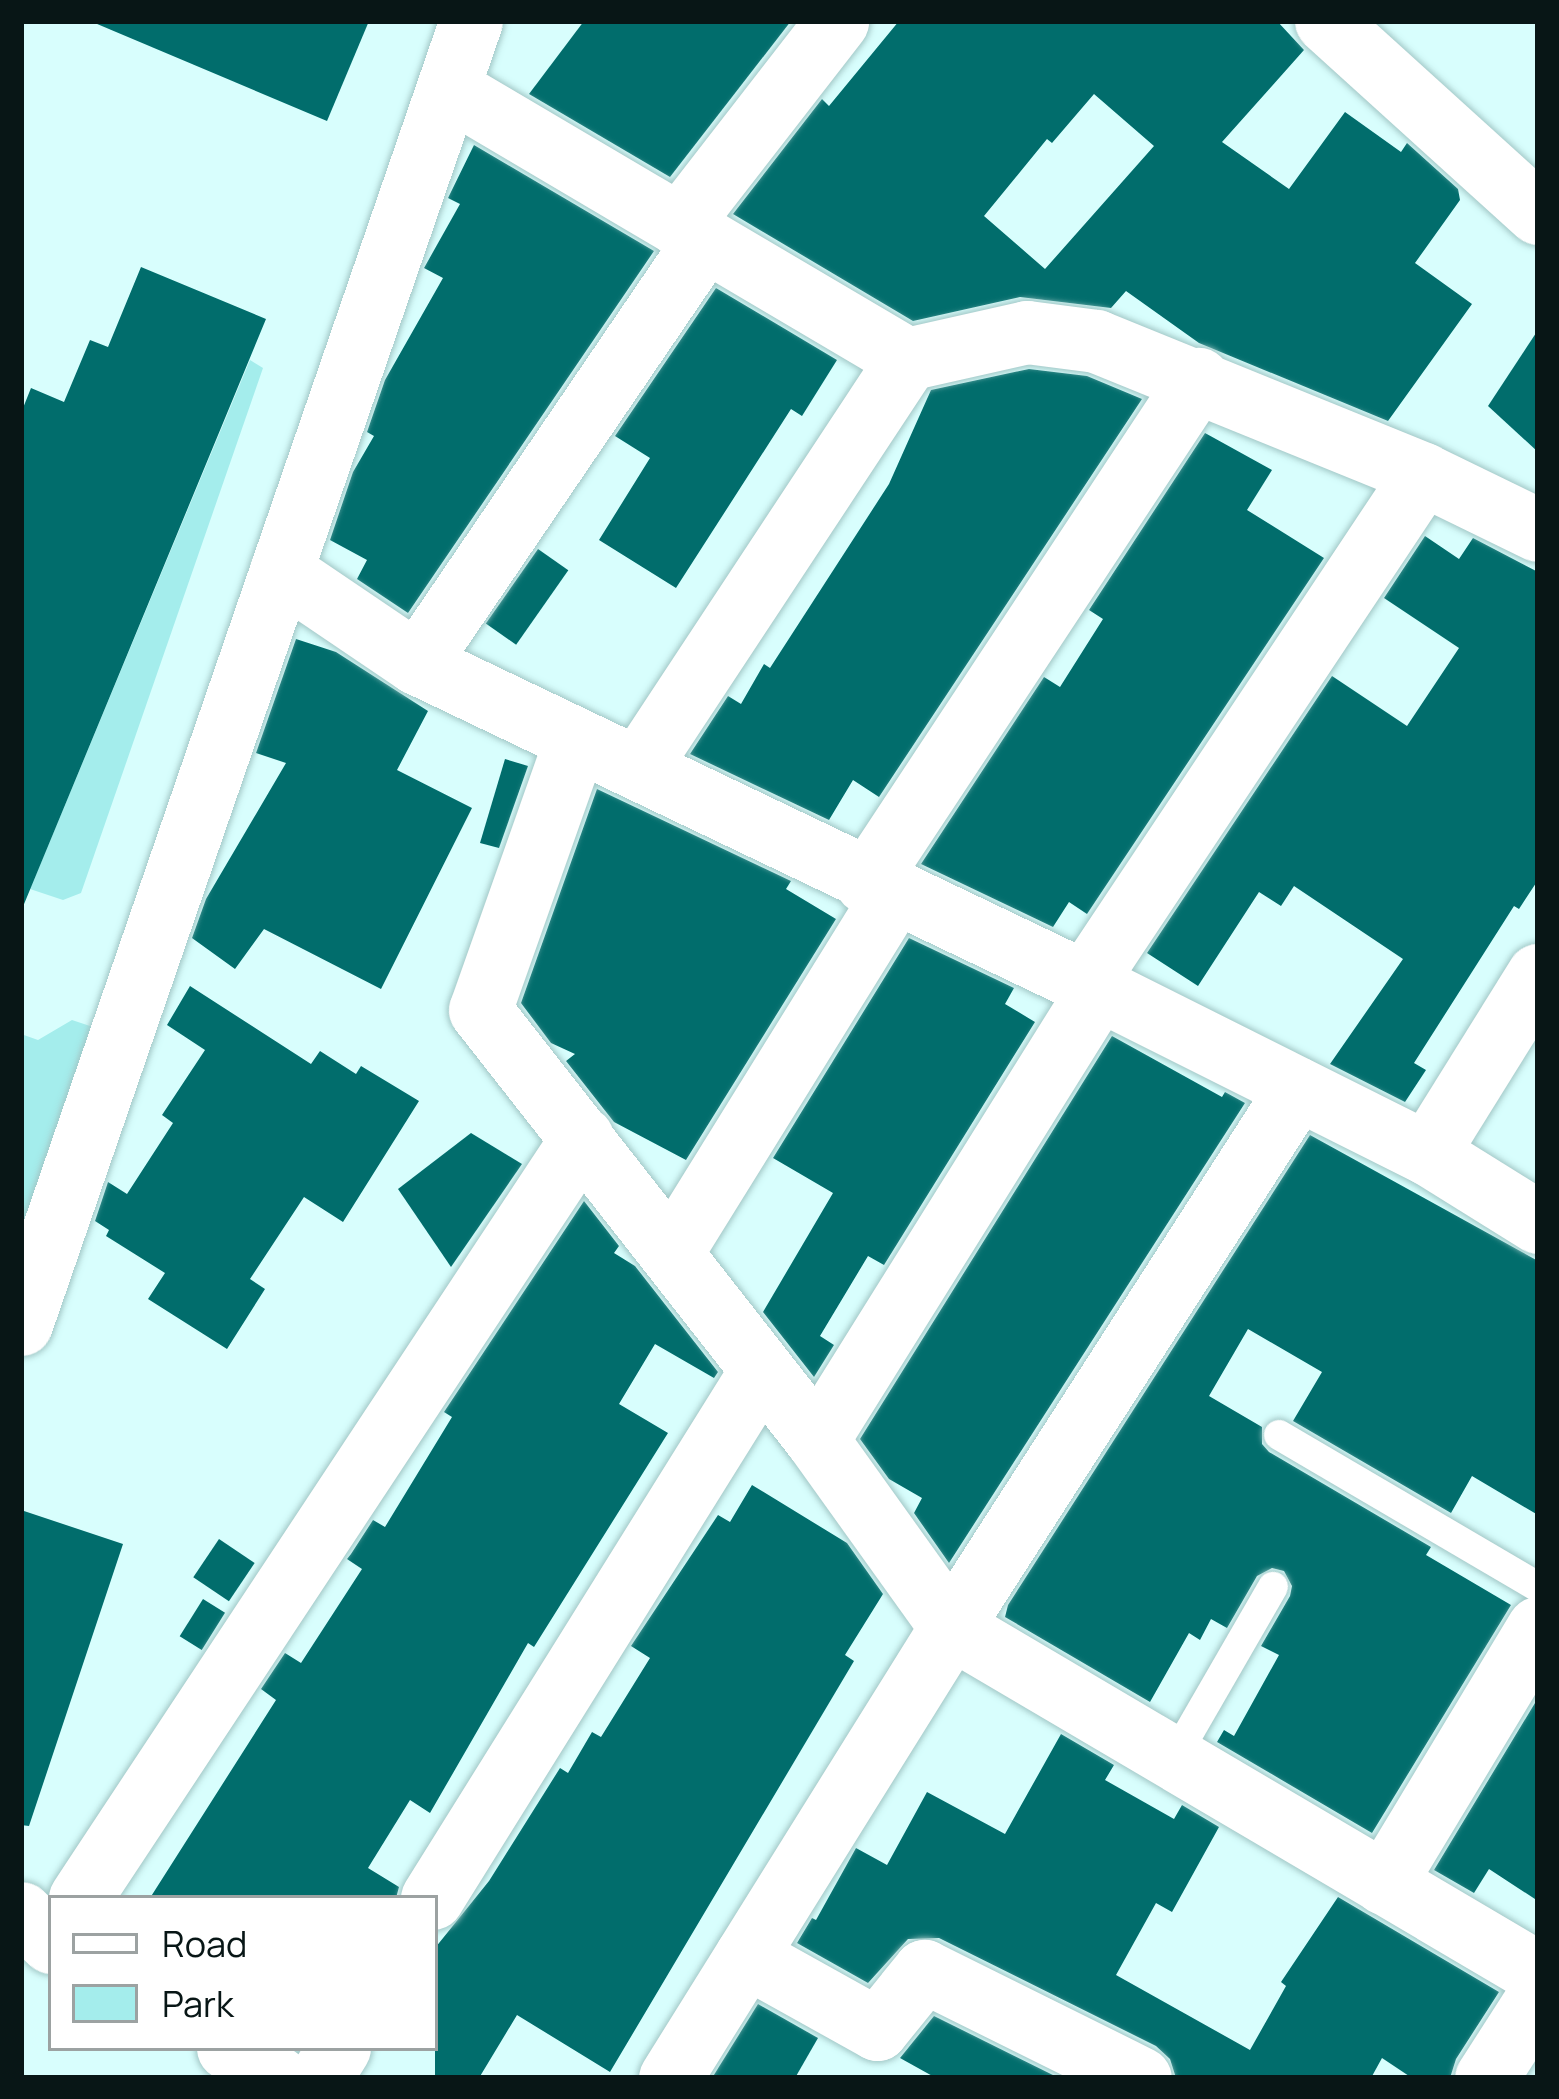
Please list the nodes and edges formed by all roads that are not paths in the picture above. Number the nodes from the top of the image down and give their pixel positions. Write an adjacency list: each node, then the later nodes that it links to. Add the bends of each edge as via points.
1 (471, 21): 4 (street)
2 (838, 21): 6 (street)
3 (1326, 21): 5 (street)
4 (448, 88): 6 (street); 11 (street)
5 (1538, 213)
6 (692, 232): 7 (street); 12 (street)
7 (907, 358): 8 (street, via 1027,332 1096,341); 14 (street)
8 (1198, 379): 9 (street); 15 (street)
9 (1423, 474): 10 (street); 17 (street)
10 (1538, 530)
11 (281, 571): 12 (street); 23 (street)
12 (417, 663): 13 (street)
13 (575, 742): 14 (street); 19 (street, via 480,1010)
14 (639, 766): 15 (street)
15 (880, 888): 17 (street); 22 (street)
16 (1538, 975): 20 (street)
17 (1091, 986): 18 (street); 26 (street)
18 (1297, 1090): 20 (street); 29 (street)
19 (582, 1138): 22 (street); 33 (street)
20 (1427, 1153): 21 (street)
21 (1538, 1222)
22 (670, 1253): 24 (street)
23 (21, 1324)
24 (760, 1372): 26 (street); 34 (street)
25 (1280, 1435): 28 (lane)
26 (817, 1440): 29 (street)
27 (1273, 1586): 31 (lane)
28 (1538, 1587)
29 (951, 1627): 31 (street); 37 (street)
30 (1538, 1628): 32 (street)
31 (1173, 1760): 32 (street)
32 (1384, 1883): 38 (street)
33 (82, 1895)
34 (434, 1895)
35 (21, 1913): 36 (street)
36 (48, 1939)
37 (746, 1956): 44 (street); 45 (street, via 877,2029 924,1971)
38 (1538, 1973)
39 (1538, 1997): 46 (street)
40 (233, 2051): 42 (street)
41 (336, 2051): 43 (street)
42 (278, 2078)
43 (320, 2078)
44 (670, 2078)
45 (1140, 2078)
46 (1486, 2078)

